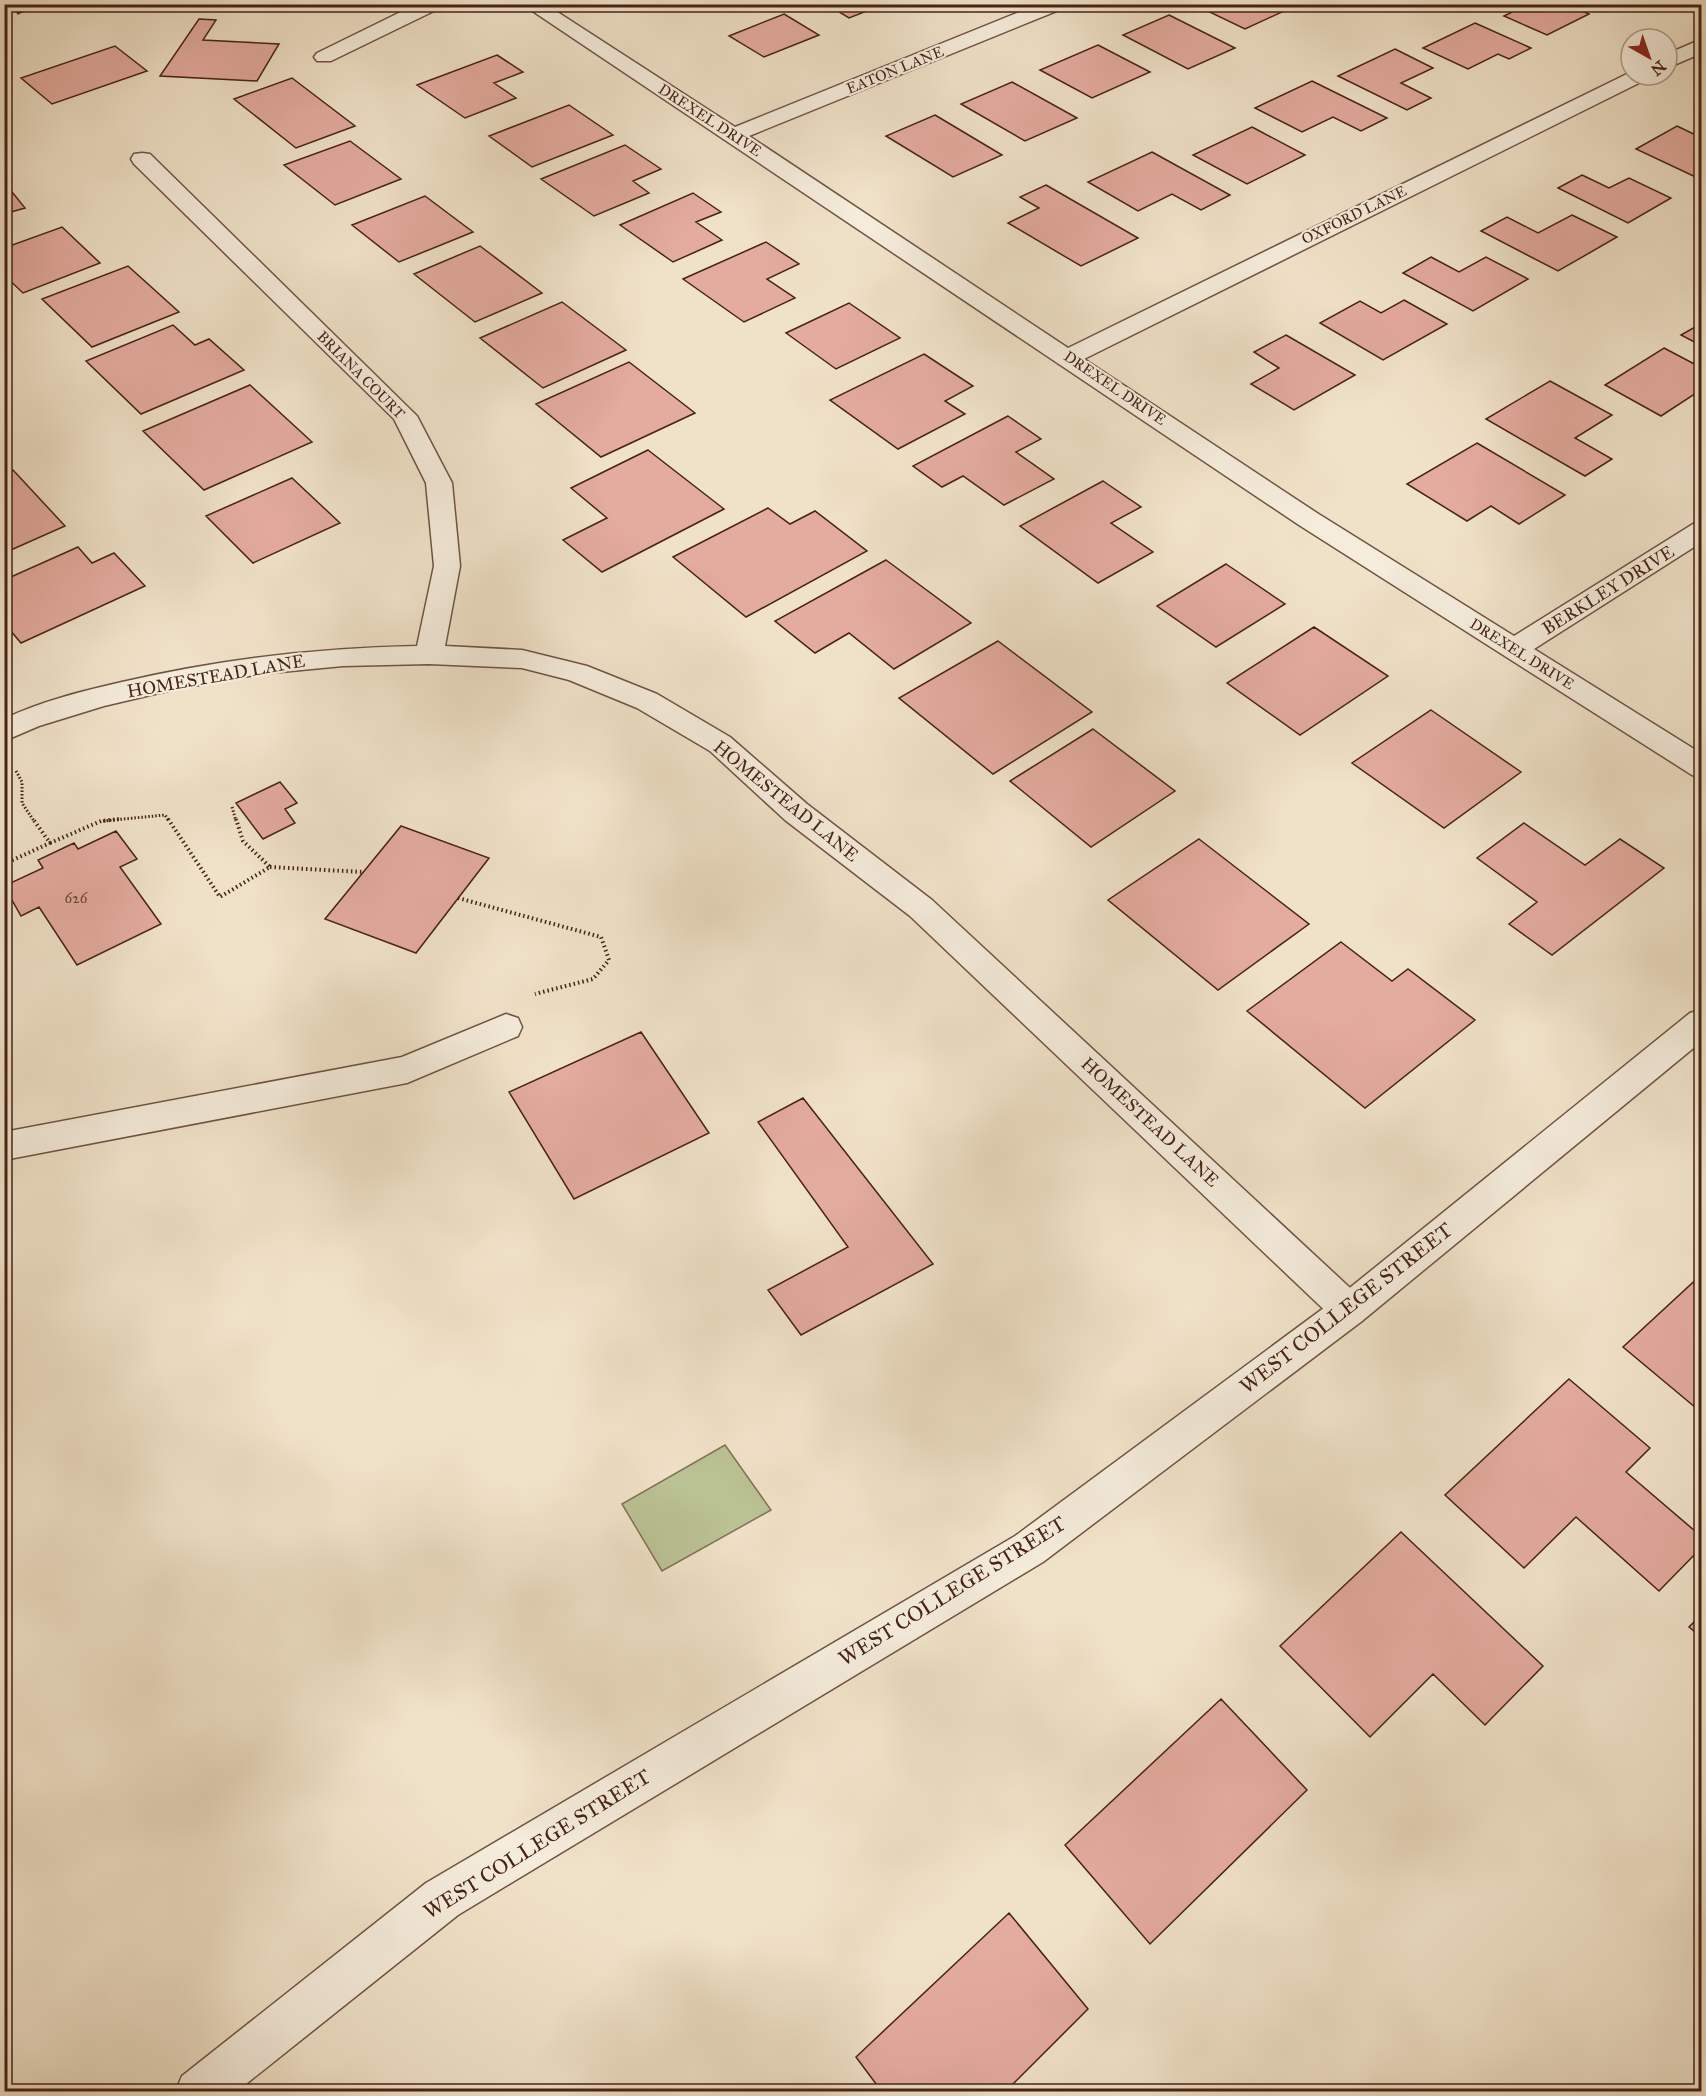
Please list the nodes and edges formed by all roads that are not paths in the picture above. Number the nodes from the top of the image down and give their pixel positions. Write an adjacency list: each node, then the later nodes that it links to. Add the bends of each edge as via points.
1 (433, 4): 6 (street)
2 (531, 4): 8 (street, DREXEL DRIVE)
3 (1057, 4): 8 (street, EATON LANE)
4 (1701, 45): 5 (street)
5 (1679, 56)
6 (324, 57)
7 (1619, 85): 10 (street, OXFORD LANE)
8 (733, 135): 10 (street, DREXEL DRIVE)
9 (142, 159): 13 (street, BRIANA COURT, via 405,416 439,483 447,566)
10 (1069, 357): 12 (street, DREXEL DRIVE, via 1308,519)
11 (1701, 530): 12 (street, BERKLEY DRIVE)
12 (1514, 649): 15 (street, DREXEL DRIVE)
13 (429, 655): 14 (street, HOMESTEAD LANE, via 296,661 172,680 100,697); 19 (street, HOMESTEAD LANE, via 522,660 577,673 647,701 720,744 796,812 921,908)
14 (4, 731)
15 (1701, 768)
16 (1701, 1022): 19 (street, WEST COLLEGE STREET)
17 (506, 1027): 18 (street, via 407,1070)
18 (4, 1146)
19 (1349, 1310): 20 (street, WEST COLLEGE STREET, via 1029,1549 442,1899)
20 (198, 2091)

